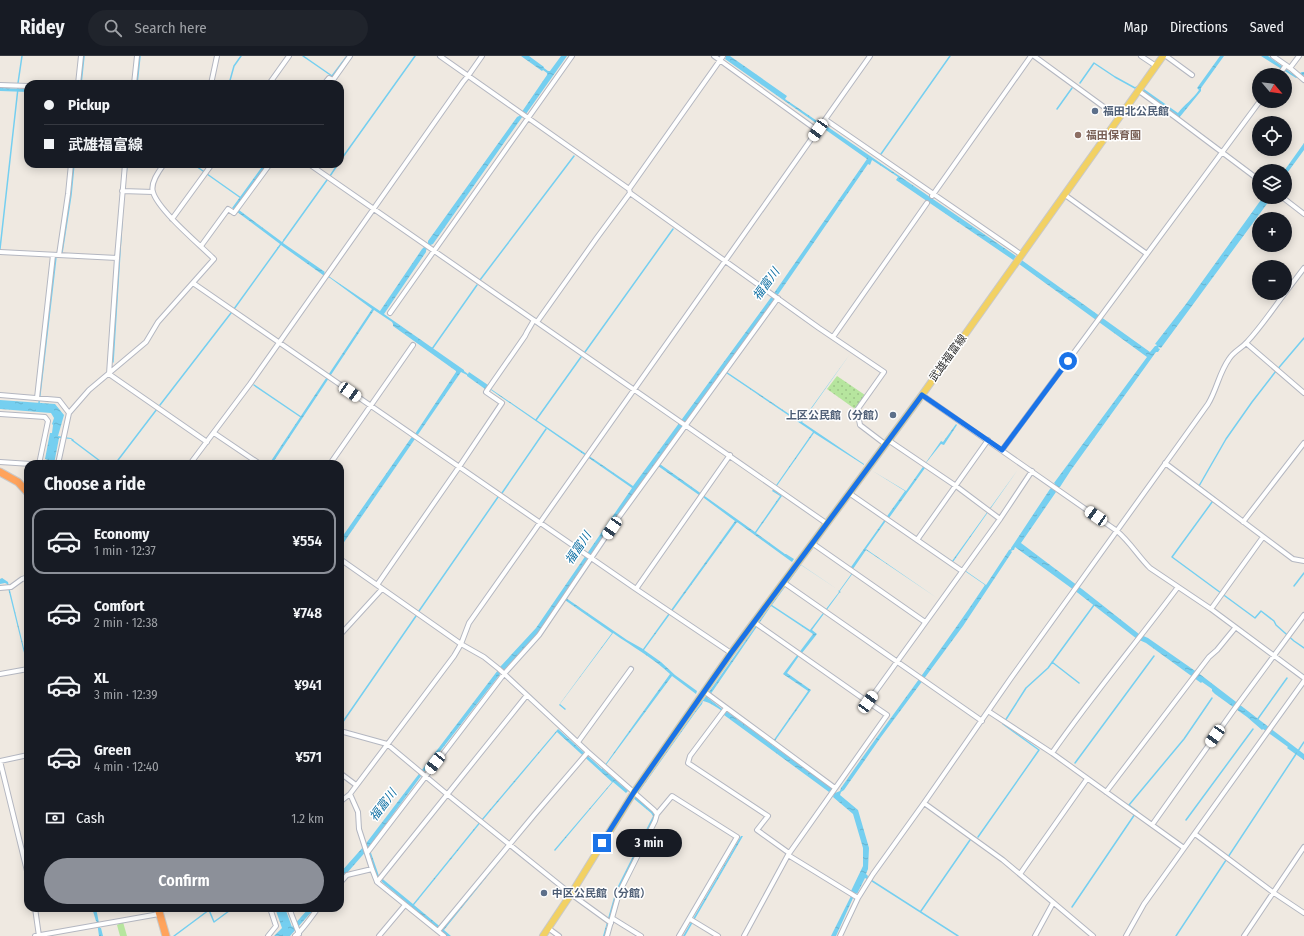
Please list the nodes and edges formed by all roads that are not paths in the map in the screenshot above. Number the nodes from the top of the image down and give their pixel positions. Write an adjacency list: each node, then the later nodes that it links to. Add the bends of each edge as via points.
1 (81, 56): 23 (street)
2 (137, 56): 24 (street)
3 (217, 56): 25 (street)
4 (289, 56): 26 (street)
5 (350, 56): 27 (street)
6 (440, 56): 22 (street)
7 (482, 56): 22 (street)
8 (572, 56): 33 (street)
9 (714, 56): 17 (street)
10 (870, 56): 35 (street)
11 (1031, 56): 47 (street)
12 (1034, 56): 34 (street)
13 (1141, 56): 18 (street)
14 (1165, 56): 18 (main road, 武雄福富線); 21 (street)
15 (1273, 56): 19 (street)
16 (1299, 56): 19 (street)
17 (722, 58): 35 (street); 45 (street)
18 (1156, 66): 31 (main road, 武雄福富線)
19 (1286, 68)
20 (1292, 71): 28 (street)
21 (1192, 75)
22 (468, 76): 33 (street); 51 (street)
23 (78, 80)
24 (134, 80)
25 (212, 80)
26 (272, 80)
27 (333, 80)
28 (1304, 80)
29 (0, 85): 30 (street)
30 (24, 86)
31 (1139, 91): 34 (main road, 武雄福富線); 36 (street)
32 (1255, 108): 36 (street)
33 (524, 115): 45 (street); 55 (street)
34 (1120, 118): 48 (main road, 武雄福富線)
35 (822, 125): 47 (street); 62 (street)
36 (1223, 153): 43 (street); 57 (street)
37 (70, 168): 59 (street)
38 (125, 168): 44 (street)
39 (162, 168): 46 (street, via 154,183)
40 (209, 168): 53 (street)
41 (267, 168): 54 (street, via 234,213 228,209)
42 (315, 168): 51 (street)
43 (1252, 175)
44 (122, 191): 46 (street); 61 (street)
45 (629, 191): 62 (street); 69 (street)
46 (153, 192): 53 (street)
47 (933, 195): 60 (street)
48 (1065, 195): 57 (street); 60 (main road, 武雄福富線)
49 (927, 203): 70 (street)
50 (1291, 204): 52 (street)
51 (373, 209): 55 (street); 71 (street)
52 (1304, 214)
53 (172, 219): 54 (street)
54 (201, 246): 64 (street, via 214,259)
55 (429, 248): 68 (street); 69 (street)
56 (0, 252): 58 (street)
57 (1148, 254): 89 (street)
58 (53, 255): 59 (street); 79 (street)
59 (59, 255): 61 (street)
60 (1021, 256): 78 (main road, 武雄福富線)
61 (117, 258): 74 (street)
62 (726, 261): 66 (street); 75 (street)
63 (1304, 268): 65 (street)
64 (193, 283): 71 (street); 74 (street, via 158,322 146,342)
65 (1292, 284)
66 (778, 298): 70 (street); 83 (street)
67 (1280, 300): 72 (street)
68 (390, 313)
69 (536, 321): 75 (street); 99 (street, via 486,392 502,403)
70 (833, 337): 87 (street, via 884,372 857,410 860,425)
71 (279, 343): 80 (street); 84 (street)
72 (1246, 343): 76 (street); 97 (street, via 1228,359 1212,397)
73 (413, 345): 80 (street)
74 (109, 374): 81 (street, via 89,390); 86 (street)
75 (633, 389): 83 (street); 106 (street)
76 (1304, 393)
77 (0, 395): 79 (street)
78 (922, 395): 85 (street); 87 (main road, 武雄福富線)
79 (39, 398): 81 (street, via 59,400)
80 (370, 406): 95 (street); 99 (street)
81 (69, 413): 92 (street, via 63,430 64,438)
82 (0, 414): 91 (street, via 44,417 48,421 49,428)
83 (685, 425): 90 (street); 113 (street)
84 (214, 433): 86 (street); 94 (street)
85 (988, 440): 89 (street); 102 (street)
86 (207, 442): 93 (street)
87 (887, 442): 102 (street); 104 (main road, 武雄福富線)
88 (1304, 443): 107 (street)
89 (1002, 450): 100 (street)
90 (730, 455): 108 (street); 123 (street)
91 (40, 460)
92 (59, 460)
93 (193, 460)
94 (254, 460)
95 (333, 460)
96 (0, 462): 98 (street)
97 (1166, 463): 107 (street); 109 (street)
98 (24, 464)
99 (460, 467): 106 (street); 119 (street)
100 (1032, 471): 105 (street); 109 (street)
101 (0, 472): 103 (highway, via 18,482)
102 (956, 486): 105 (street); 111 (street)
103 (24, 489)
104 (849, 492): 108 (main road, 武雄福富線); 111 (street)
105 (1000, 519): 116 (street)
106 (540, 522): 113 (street); 130 (street, via 469,623)
107 (1243, 522): 110 (street)
108 (826, 523): 112 (main road, 武雄福富線)
109 (1117, 531): 120 (street, via 1150,568); 144 (street)
110 (1263, 537): 114 (street, via 1293,560); 124 (street)
111 (918, 538): 116 (street)
112 (812, 543): 118 (main road, 武雄福富線); 126 (street)
113 (589, 556): 123 (street); 136 (street, via 539,635)
114 (1304, 561)
115 (344, 562): 119 (street)
116 (963, 569): 126 (street)
117 (24, 578): 121 (street, via 9,587)
118 (785, 584): 127 (main road, 武雄福富線); 133 (street)
119 (377, 585): 122 (street)
120 (1178, 587): 124 (street); 149 (street, via 1138,641 1107,677)
121 (0, 588)
122 (382, 589): 129 (street); 130 (street)
123 (636, 589): 131 (street)
124 (1211, 609): 128 (street)
125 (1304, 615): 132 (street)
126 (925, 622): 133 (street)
127 (756, 624): 131 (main road, 武雄福富線); 142 (street)
128 (1235, 628): 132 (street); 158 (street, via 1209,656)
129 (344, 631)
130 (461, 644): 136 (street, via 484,657); 148 (street)
131 (731, 653): 140 (main road, 武雄福富線)
132 (1273, 656): 138 (street); 165 (street)
133 (896, 662): 142 (street); 145 (street)
134 (631, 669): 147 (street)
135 (24, 670): 137 (street)
136 (502, 672): 141 (street); 153 (street)
137 (0, 674)
138 (1304, 678)
139 (1304, 681): 166 (street)
140 (707, 694): 143 (street); 160 (main road, 武雄福富線)
141 (527, 695): 147 (street); 161 (street)
142 (868, 702): 157 (street, via 887,715)
143 (724, 710): 157 (street); 171 (street, via 688,762 768,816 757,830)
144 (988, 711): 145 (street); 149 (street)
145 (982, 721): 163 (street)
146 (344, 732): 148 (street)
147 (578, 742): 150 (street)
148 (387, 744): 153 (street); 156 (street)
149 (1052, 753): 155 (street)
150 (586, 754): 160 (street); 167 (street)
151 (24, 756): 152 (street)
152 (0, 761): 172 (street)
153 (425, 775): 161 (street); 170 (street)
154 (344, 776): 156 (street)
155 (1087, 779): 158 (street); 174 (street)
156 (356, 785): 159 (street)
157 (833, 790): 171 (street)
158 (1106, 792): 165 (street)
159 (350, 794): 162 (street); 170 (street, via 358,812 359,829)
160 (636, 794): 164 (street); 178 (main road, 武雄福富線)
161 (448, 796): 167 (street); 176 (street)
162 (344, 799)
163 (924, 803): 174 (street); 179 (street)
164 (657, 814): 189 (street, via 672,796 737,837); 190 (street, via 619,893)
165 (1152, 825): 169 (street)
166 (1195, 834): 169 (street); 177 (street)
167 (510, 844): 178 (street); 192 (street)
168 (1304, 847): 177 (street)
169 (1184, 848): 210 (street, via 1144,904)
170 (368, 851): 173 (street)
171 (788, 854): 179 (street); 206 (street)
172 (24, 859)
173 (372, 869): 175 (street, via 347,875); 176 (street)
174 (1020, 874): 180 (street)
175 (344, 878)
176 (379, 879): 181 (street)
177 (1274, 893): 188 (street); 211 (street)
178 (571, 894): 190 (street); 191 (main road, 武雄福富線)
179 (857, 898): 207 (street)
180 (1053, 903): 208 (street); 209 (street)
181 (405, 905): 192 (street); 198 (street)
182 (35, 912): 194 (street)
183 (154, 912): 194 (street)
184 (159, 912): 195 (highway)
185 (271, 912): 196 (street, via 276,926)
186 (291, 912): 193 (street)
187 (315, 912): 193 (street)
188 (1304, 913)
189 (692, 920): 204 (street); 205 (street)
190 (610, 921): 202 (street); 203 (street)
191 (548, 928): 200 (main road, 武雄福富線); 201 (street)
192 (438, 931): 199 (street)
193 (299, 933): 197 (street)
194 (38, 936)
195 (166, 936)
196 (268, 936)
197 (295, 936)
198 (379, 936)
199 (444, 936)
200 (543, 936)
201 (559, 936)
202 (607, 936)
203 (641, 936)
204 (680, 936)
205 (718, 936)
206 (744, 936)
207 (840, 936)
208 (1035, 936)
209 (1093, 936)
210 (1126, 936)
211 (1244, 936)

